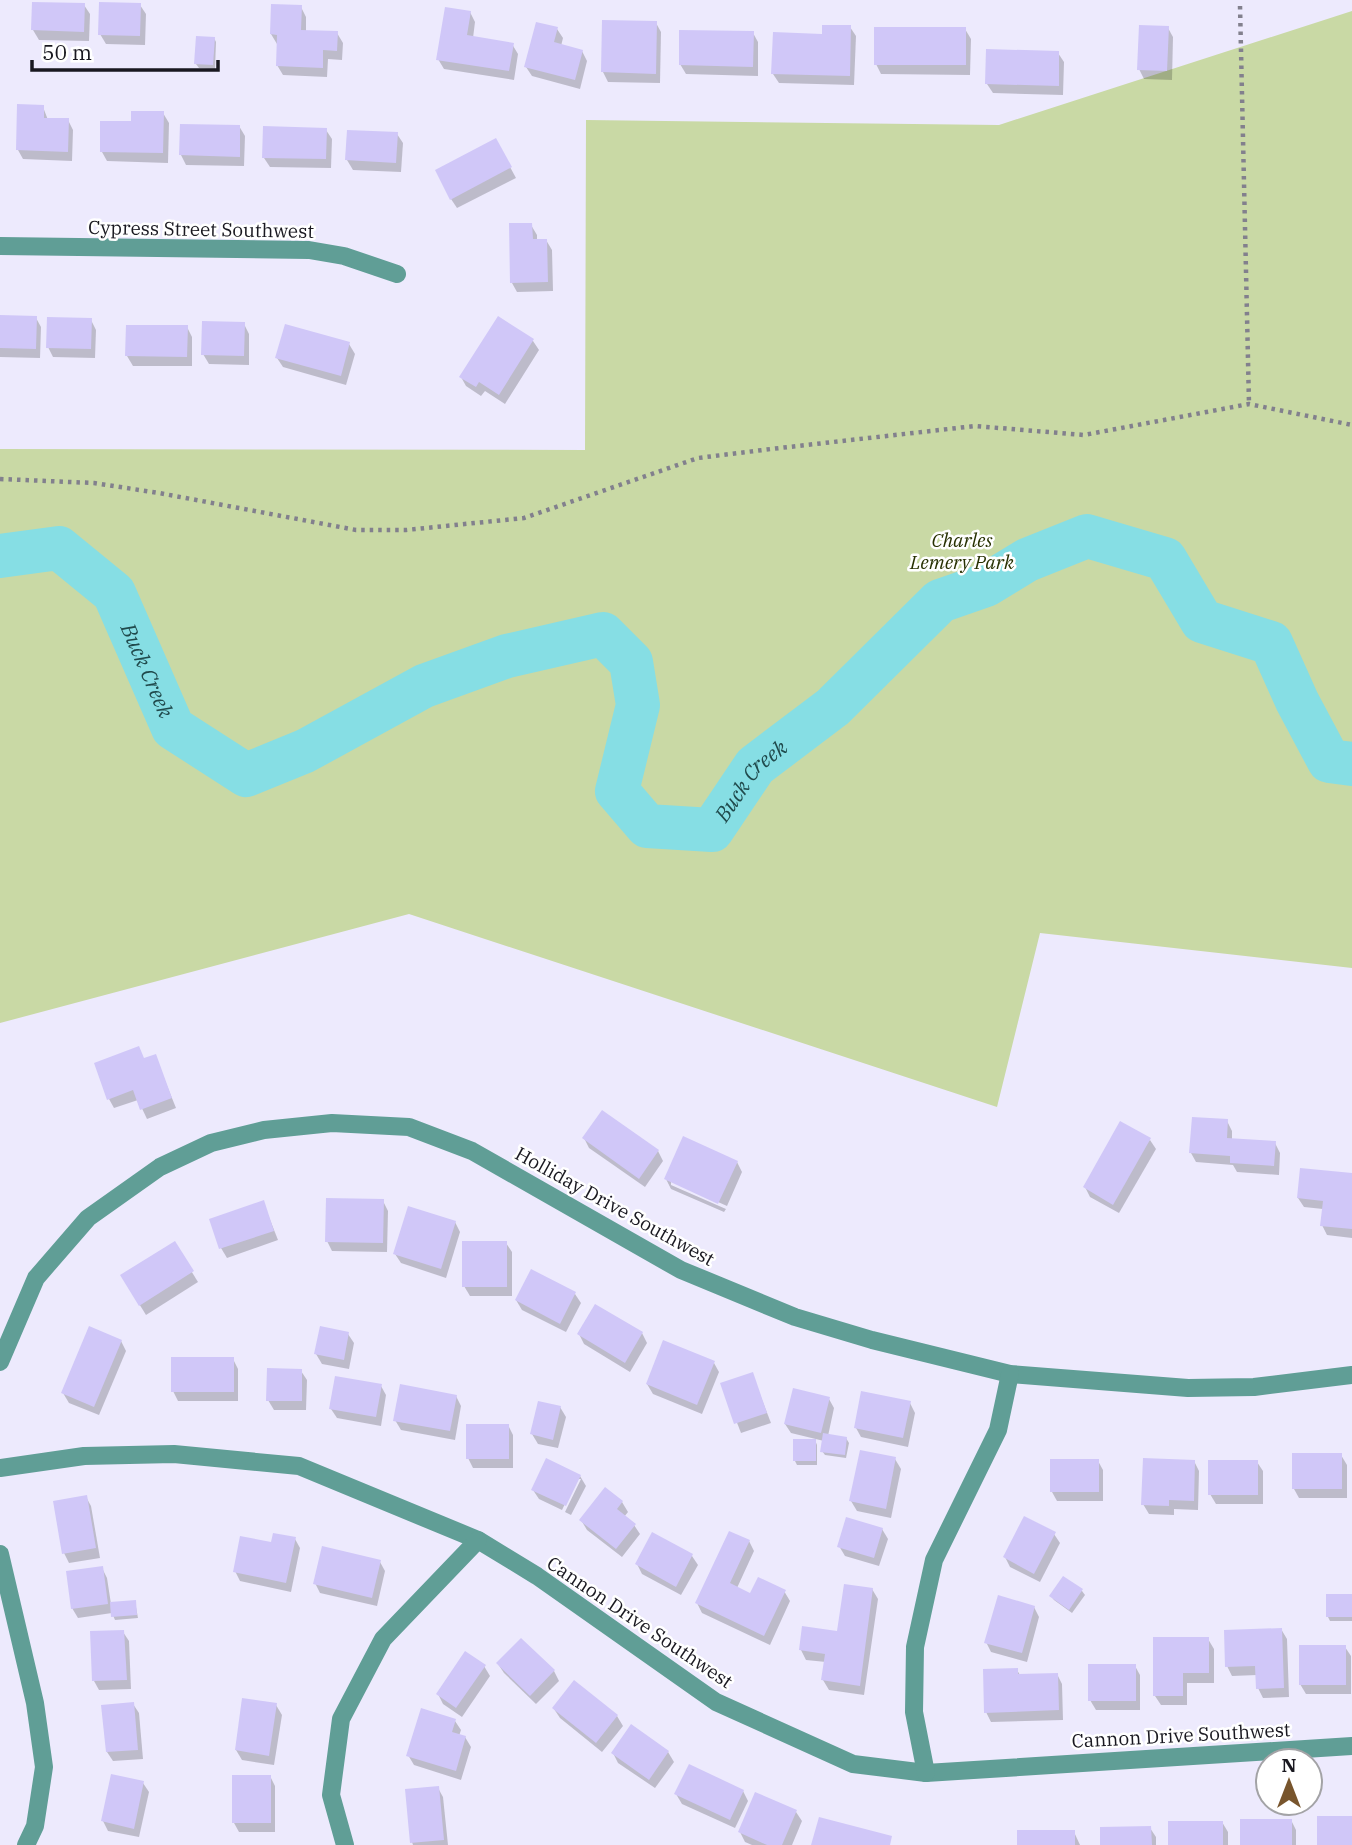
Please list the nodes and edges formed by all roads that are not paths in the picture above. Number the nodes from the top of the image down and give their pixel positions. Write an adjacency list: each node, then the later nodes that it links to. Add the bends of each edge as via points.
1 (0, 246): 2 (street, Cypress Street Southwest, via 309,250)
2 (397, 274)
3 (0, 1362): 4 (street, Holliday Drive Southwest, via 36,1278 88,1218 160,1167 211,1143 264,1130 332,1123 409,1127 472,1151 681,1270 795,1317)
4 (1010, 1374): 5 (street, Holliday Drive Southwest, via 1188,1388 1254,1387); 10 (street, via 998,1430 934,1560 915,1647 914,1713)
5 (1352, 1375)
6 (0, 1468): 7 (street, Cannon Drive Southwest, via 84,1456 174,1454 299,1466)
7 (478, 1540): 10 (street, Cannon Drive Southwest, via 716,1702 853,1763); 12 (street, via 383,1639 341,1720 331,1795)
8 (0, 1554): 11 (street, via 35,1703 44,1767 35,1826)
9 (1352, 1746): 10 (street, Cannon Drive Southwest)
10 (926, 1773)
11 (26, 1845)
12 (345, 1845)

